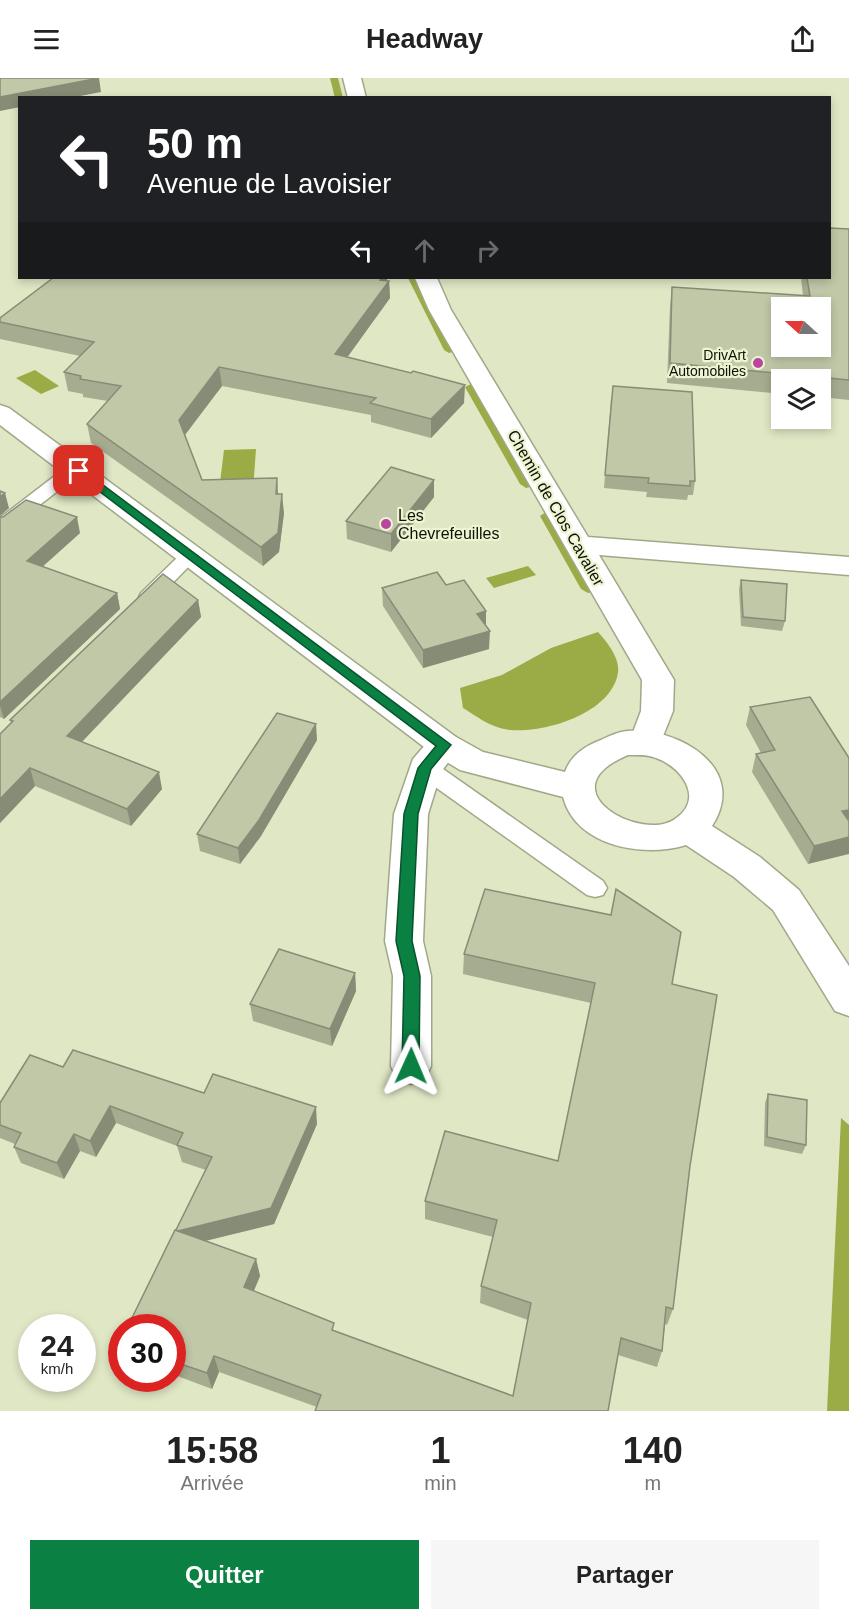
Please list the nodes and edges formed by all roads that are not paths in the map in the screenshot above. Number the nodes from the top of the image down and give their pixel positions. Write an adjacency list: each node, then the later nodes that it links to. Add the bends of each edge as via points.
1 (352, 78): 2 (street)
2 (356, 96)
3 (426, 279): 7 (street, Chemin de Clos Cavalier, via 440,310)
4 (0, 412): 5 (street)
5 (79, 471): 6 (lane, via 62,479); 8 (street)
6 (0, 527)
7 (579, 545): 9 (street); 11 (street, Chemin de Clos Cavalier, via 658,680 657,711)
8 (190, 555): 10 (lane); 12 (street)
9 (849, 566)
10 (131, 614)
11 (645, 743): 13 (street, via 624,743 590,758 580,770); 14 (street, via 684,757 706,785 707,801 702,816)
12 (434, 756): 13 (street); 15 (lane); 17 (street, via 411,814 404,941 412,976)
13 (577, 786): 14 (street, via 581,802 591,816 618,832 650,839)
14 (688, 829): 16 (street, via 747,867 786,900)
15 (596, 888)
16 (849, 999)
17 (411, 1066)

